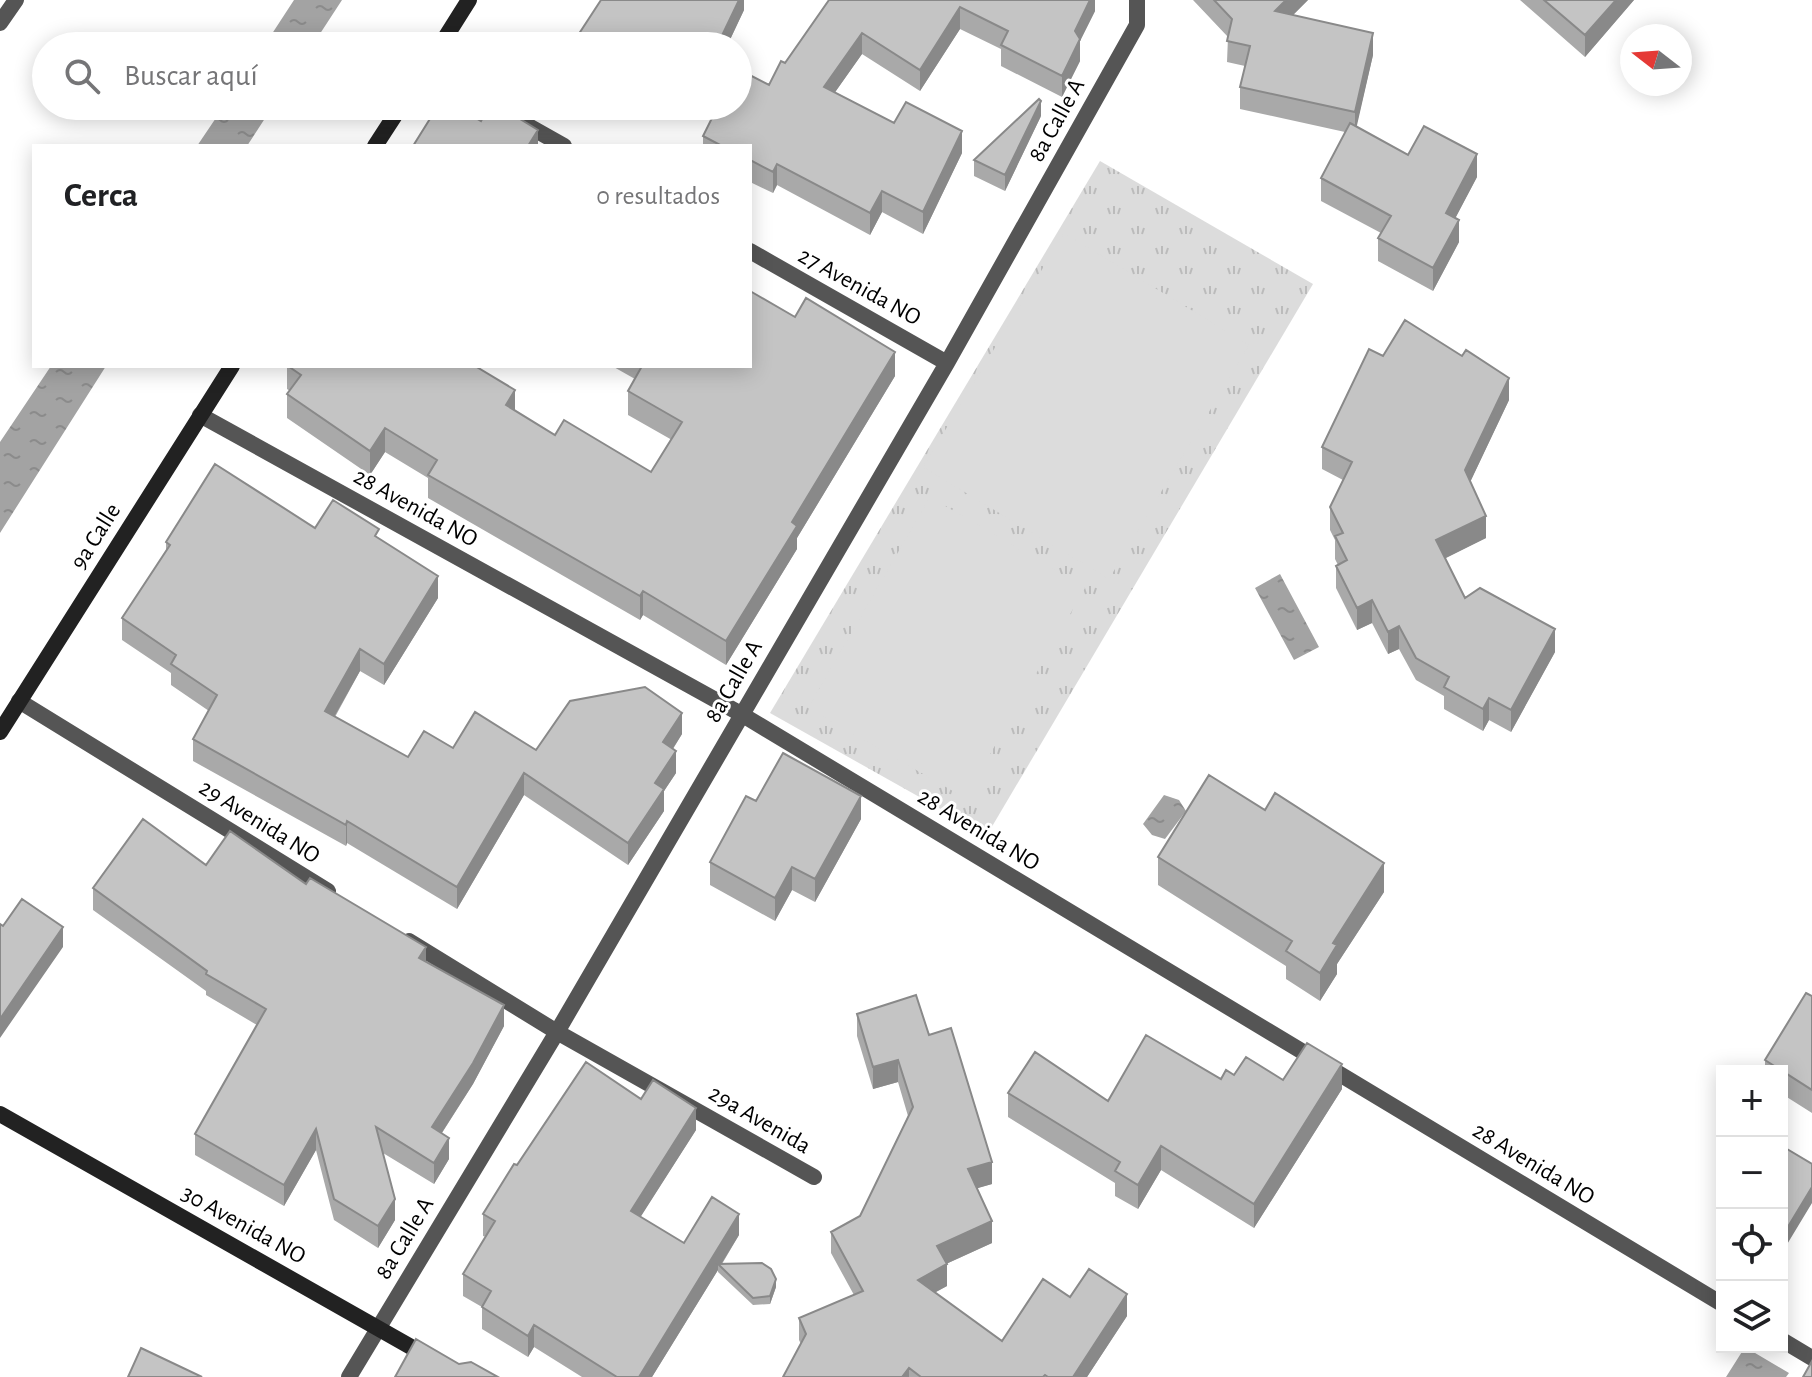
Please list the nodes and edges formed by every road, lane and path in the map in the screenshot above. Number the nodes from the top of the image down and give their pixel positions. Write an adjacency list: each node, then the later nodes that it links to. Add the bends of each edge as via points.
1 (16, 0): 4 (street)
2 (469, 0): 5 (street)
3 (1137, 0): 11 (street, 8a Calle A, via 1137,25)
4 (0, 23)
5 (449, 32)
6 (392, 120): 8 (street)
7 (518, 120): 9 (street)
8 (376, 144)
9 (560, 144)
10 (752, 252): 11 (street, 27 Avenida NO)
11 (947, 363): 15 (street, 8a Calle A)
12 (231, 368): 13 (street, 9a Calle)
13 (200, 415): 14 (street, 9a Calle); 15 (street, 28 Avenida NO)
14 (19, 701): 16 (street, 9a Calle); 17 (street, 29 Avenida NO)
15 (741, 714): 19 (street, 8a Calle A); 22 (street, 28 Avenida NO)
16 (0, 732)
17 (342, 900)
18 (396, 933): 19 (street)
19 (557, 1032): 21 (street, 29a Avenida); 23 (street, 8a Calle A)
20 (0, 1114): 23 (street, 30 Avenida NO)
21 (814, 1177)
22 (1716, 1300)
23 (379, 1327): 26 (street, 8a Calle A); 27 (street, 30 Avenida NO)
24 (1788, 1344): 25 (street)
25 (1812, 1358)
26 (349, 1377)
27 (464, 1377)

